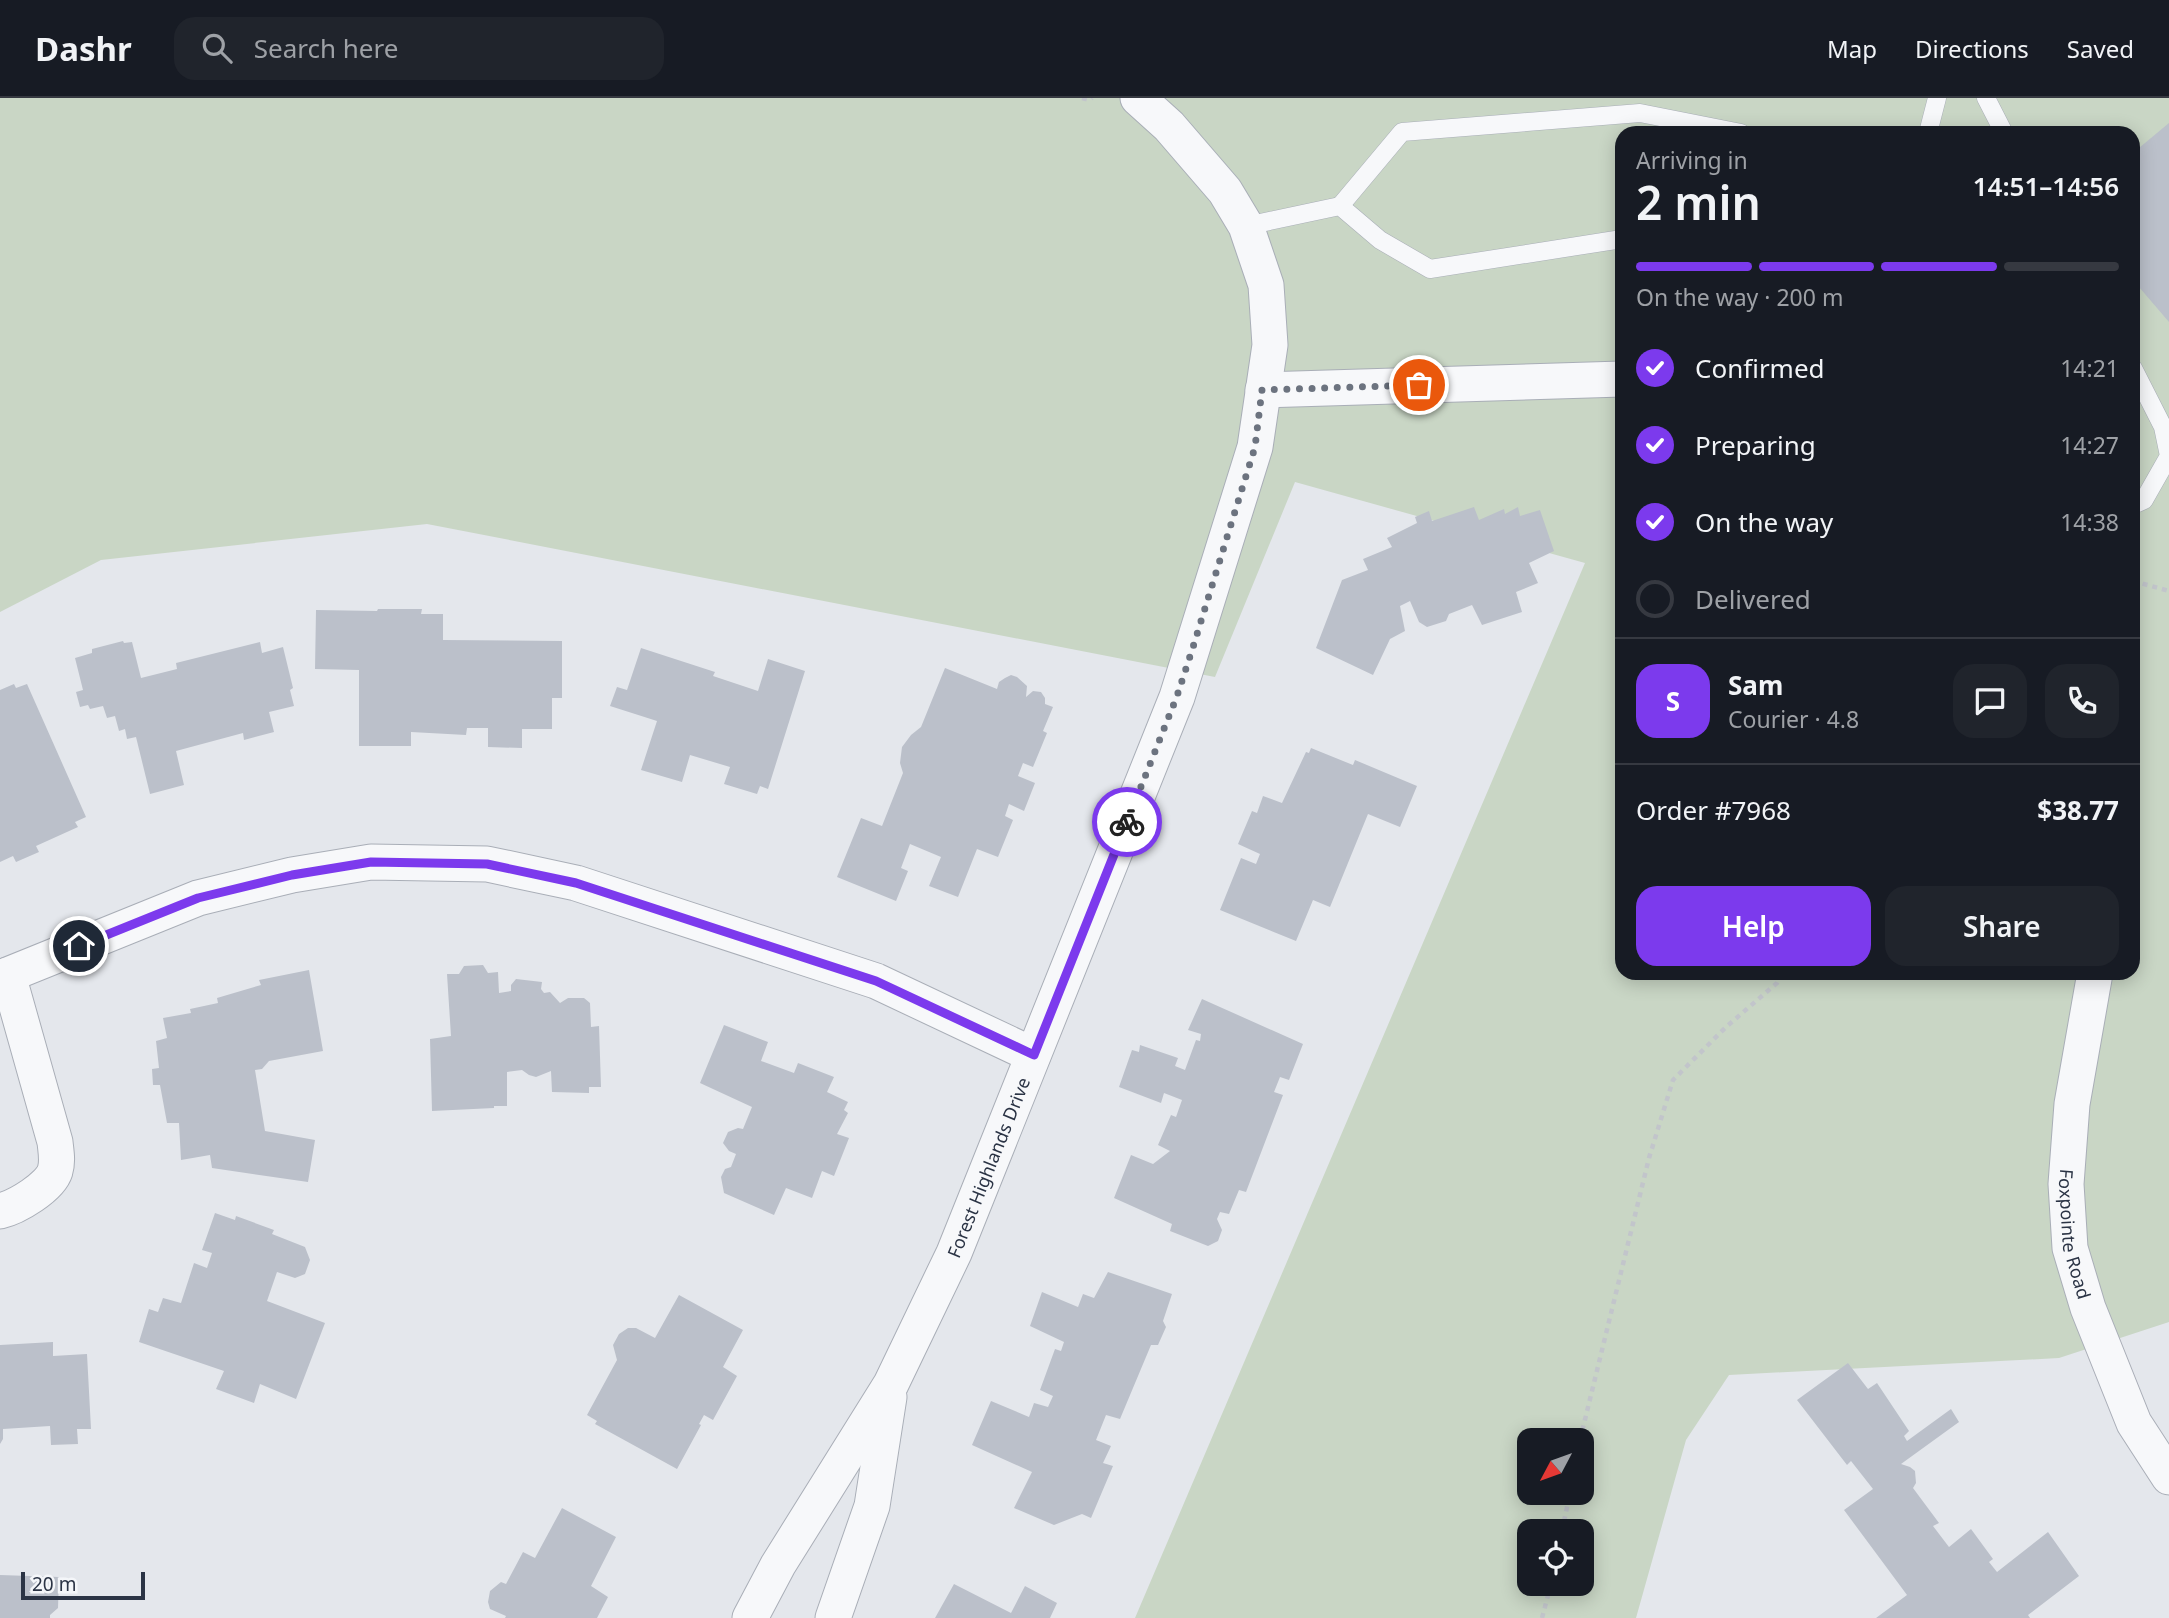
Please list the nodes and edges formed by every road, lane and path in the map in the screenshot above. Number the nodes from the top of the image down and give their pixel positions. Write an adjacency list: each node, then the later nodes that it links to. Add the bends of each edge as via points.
1 (1082, 98): 2 (path)
2 (1092, 98)
3 (1139, 98): 10 (street, Forest Highlands Drive, via 1225,191)
4 (1937, 98): 7 (lane)
5 (1986, 98): 8 (lane)
6 (1706, 126): 9 (lane, via 1640,113 1402,132)
7 (1930, 126)
8 (2000, 126)
9 (1340, 206): 10 (lane); 11 (lane, via 1380,240 1430,269)
10 (1246, 226): 14 (street, Forest Highlands Drive, via 1266,285 1270,345)
11 (1615, 240)
12 (1615, 379): 14 (street)
13 (2140, 382): 15 (lane, via 2163,426 2169,456)
14 (1262, 390): 21 (street, Forest Highlands Drive, via 1255,447 1177,696)
15 (2140, 502)
16 (2140, 583): 17 (path)
17 (2169, 591)
18 (4, 977): 21 (street, via 198,898 292,875 371,862 487,864 576,883 876,981); 22 (street, via 57,1160 54,1174 41,1187 12,1208)
19 (1778, 980): 24 (path, via 1673,1080)
20 (2094, 980): 25 (street, Foxpointe Road, via 2072,1104 2066,1184 2070,1248 2088,1308 2134,1423)
21 (1034, 1055): 23 (street, Forest Highlands Drive, via 954,1253)
22 (0, 1210)
23 (891, 1384): 27 (street, Forest Highlands Drive); 28 (street, Forest Highlands Drive, via 872,1506)
24 (1583, 1428)
25 (2169, 1477)
26 (1548, 1596): 29 (path)
27 (750, 1618)
28 (833, 1618)
29 (1542, 1618)

